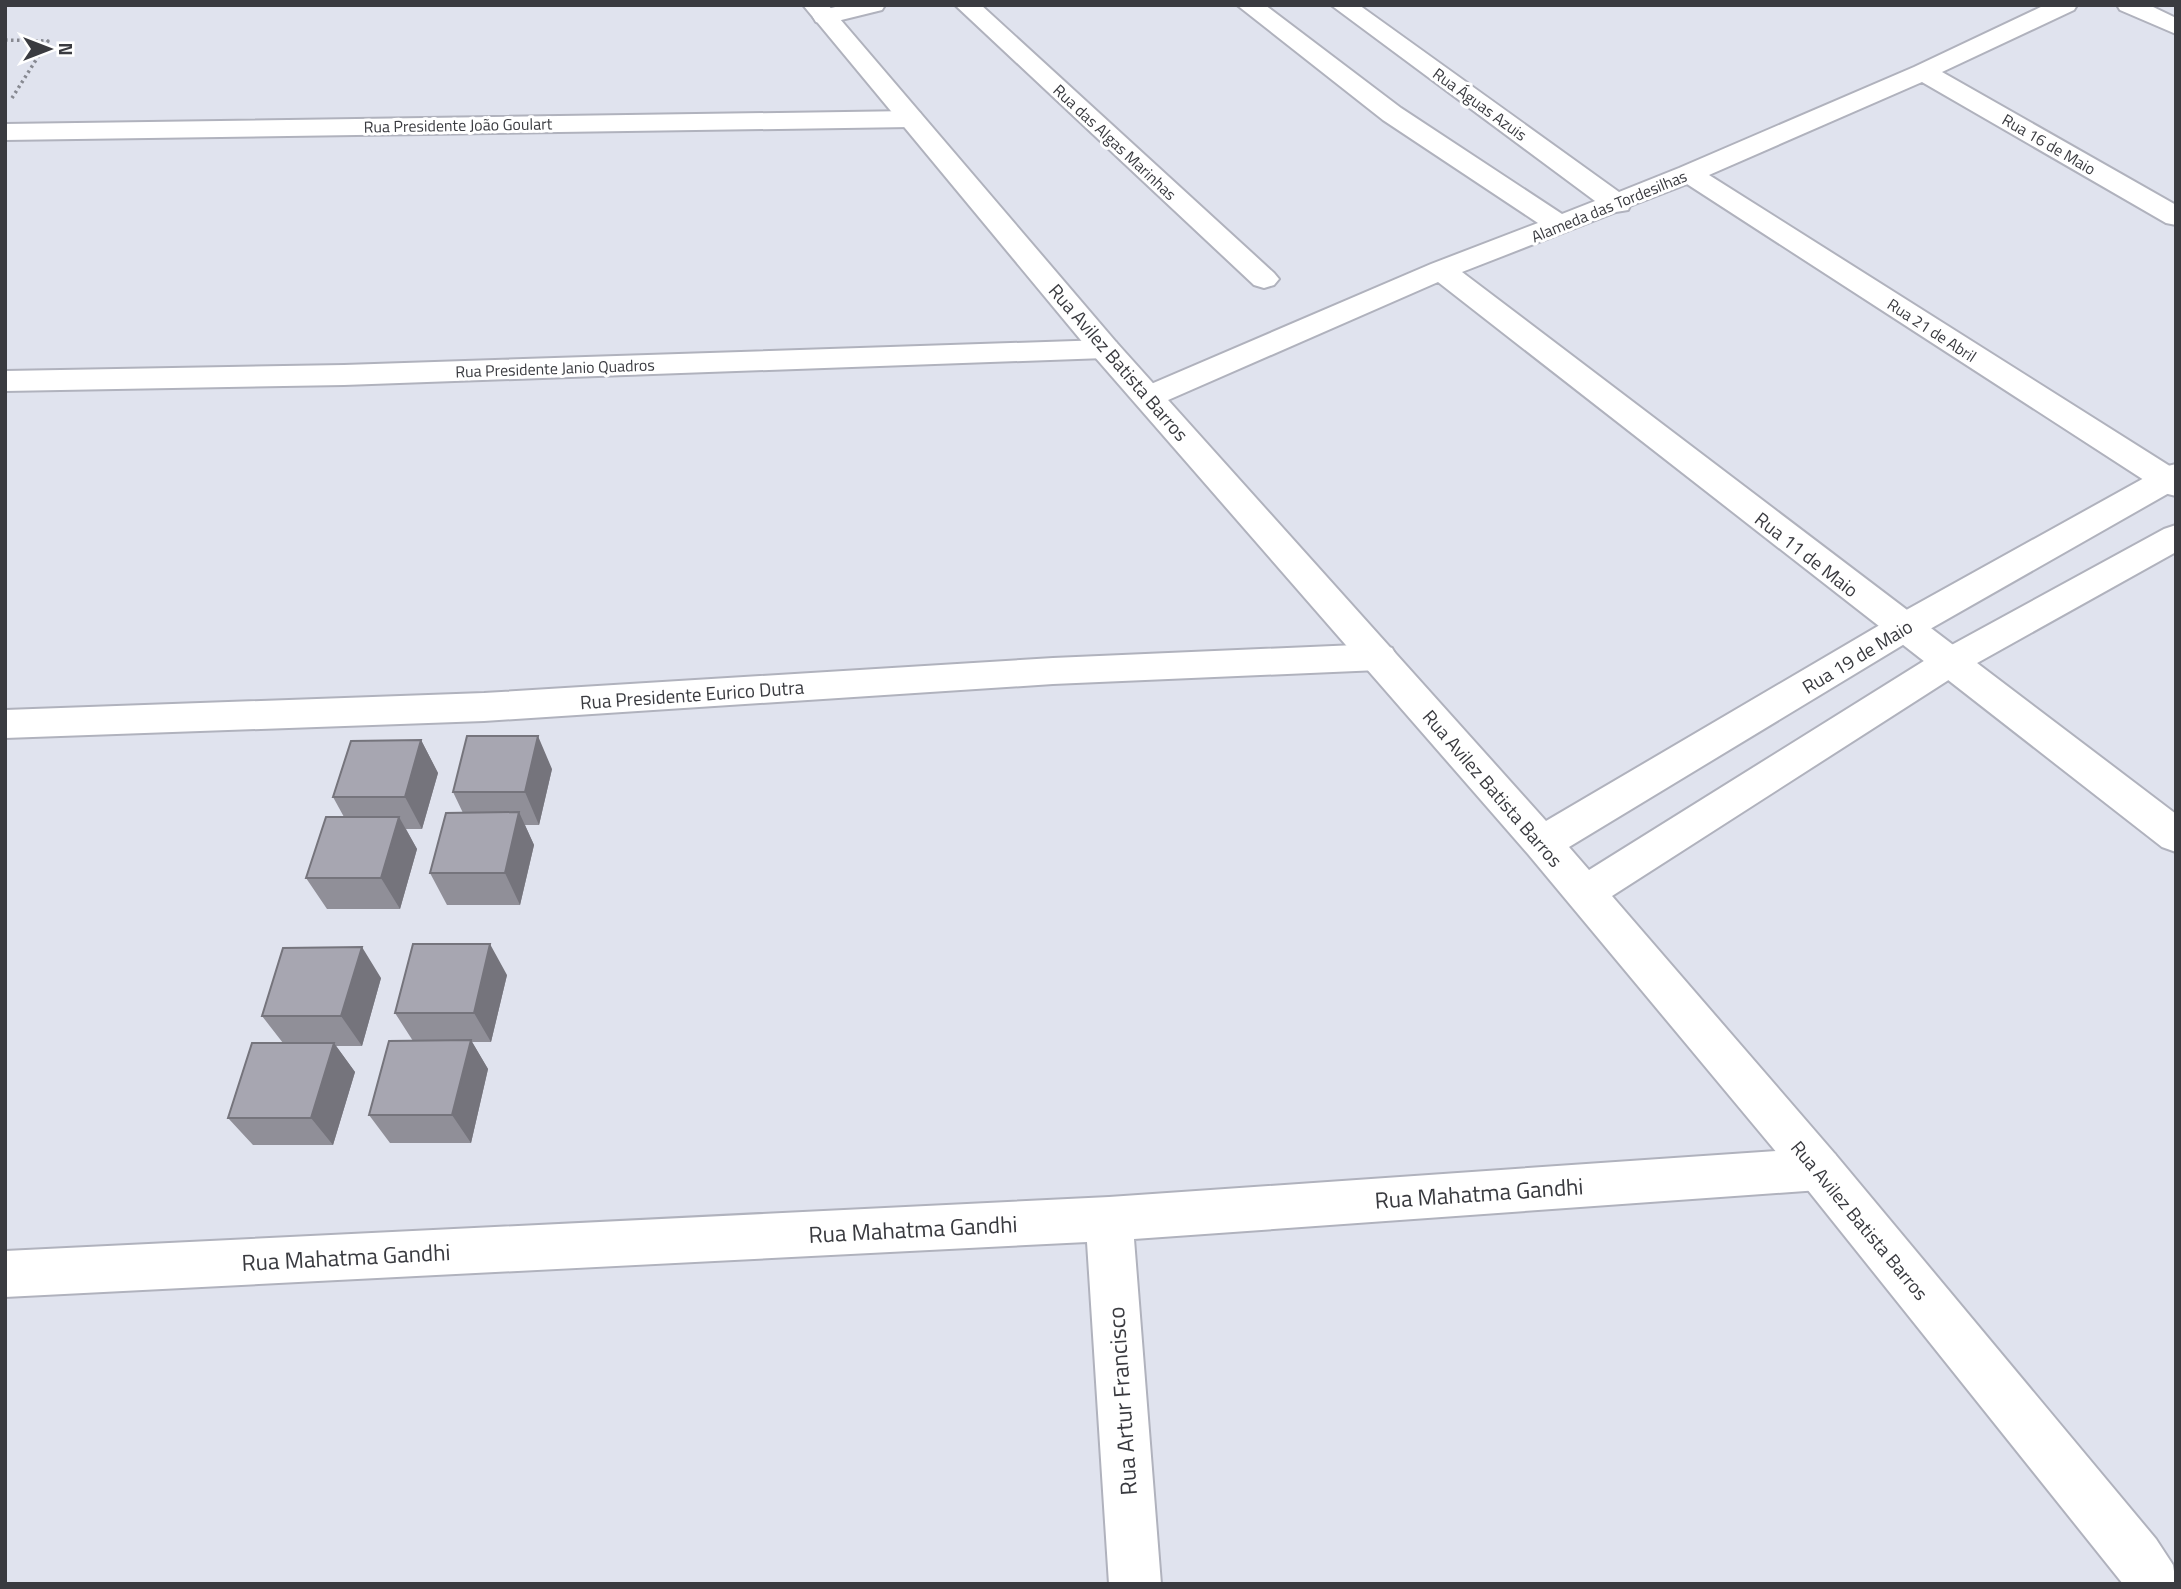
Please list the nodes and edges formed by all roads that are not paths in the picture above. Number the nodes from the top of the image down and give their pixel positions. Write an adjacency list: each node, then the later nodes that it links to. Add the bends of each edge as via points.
1 (873, 5): 7 (street)
2 (967, 5): 17 (street, Rua das Algas Marinhas)
3 (1249, 5): 15 (street, via 1392,114)
4 (1343, 5): 13 (street, Rua Águas Azuis)
5 (2065, 5): 9 (street, Alameda das Tordesilhas)
6 (2129, 5): 8 (street)
7 (820, 11): 10 (street, Rua Avilez Batista Barros)
8 (2176, 27)
9 (1923, 72): 12 (street, Alameda das Tordesilhas); 14 (street, Rua 16 de Maio)
10 (911, 119): 11 (street, Rua Presidente João Goulart); 18 (street, Rua Avilez Batista Barros)
11 (5, 132)
12 (1689, 174): 13 (street, Alameda das Tordesilhas); 21 (street, Rua 21 de Abril)
13 (1618, 204): 15 (street, Alameda das Tordesilhas)
14 (2176, 217)
15 (1560, 225): 16 (street, Alameda das Tordesilhas)
16 (1441, 270): 20 (street, Alameda das Tordesilhas); 23 (street, Rua 11 de Maio)
17 (1264, 279)
18 (1105, 349): 19 (street, Rua Presidente Janio Quadros, via 344,375); 20 (street, Rua Avilez Batista Barros)
19 (5, 381)
20 (1148, 397): 24 (street, Rua Avilez Batista Barros)
21 (2173, 480): 23 (street, Rua 19 de Maio)
22 (2176, 537): 25 (street)
23 (1903, 628): 25 (street, Rua 11 de Maio); 28 (street, Rua 19 de Maio)
24 (1379, 657): 26 (street, Rua Presidente Eurico Dutra, via 1053,671 484,707); 28 (street, Rua Avilez Batista Barros)
25 (1948, 663): 27 (street, Rua 11 de Maio); 29 (street)
26 (5, 724)
27 (2176, 836)
28 (1542, 843): 29 (street, Rua Avilez Batista Barros)
29 (1584, 893): 30 (street, Rua Avilez Batista Barros)
30 (1819, 1169): 31 (street, Rua Mahatma Gandhi); 34 (street, Rua Avilez Batista Barros)
31 (1109, 1219): 32 (street, Rua Mahatma Gandhi); 33 (street, Rua Artur Francisco)
32 (5, 1274)
33 (1135, 1584)
34 (2154, 1584)

